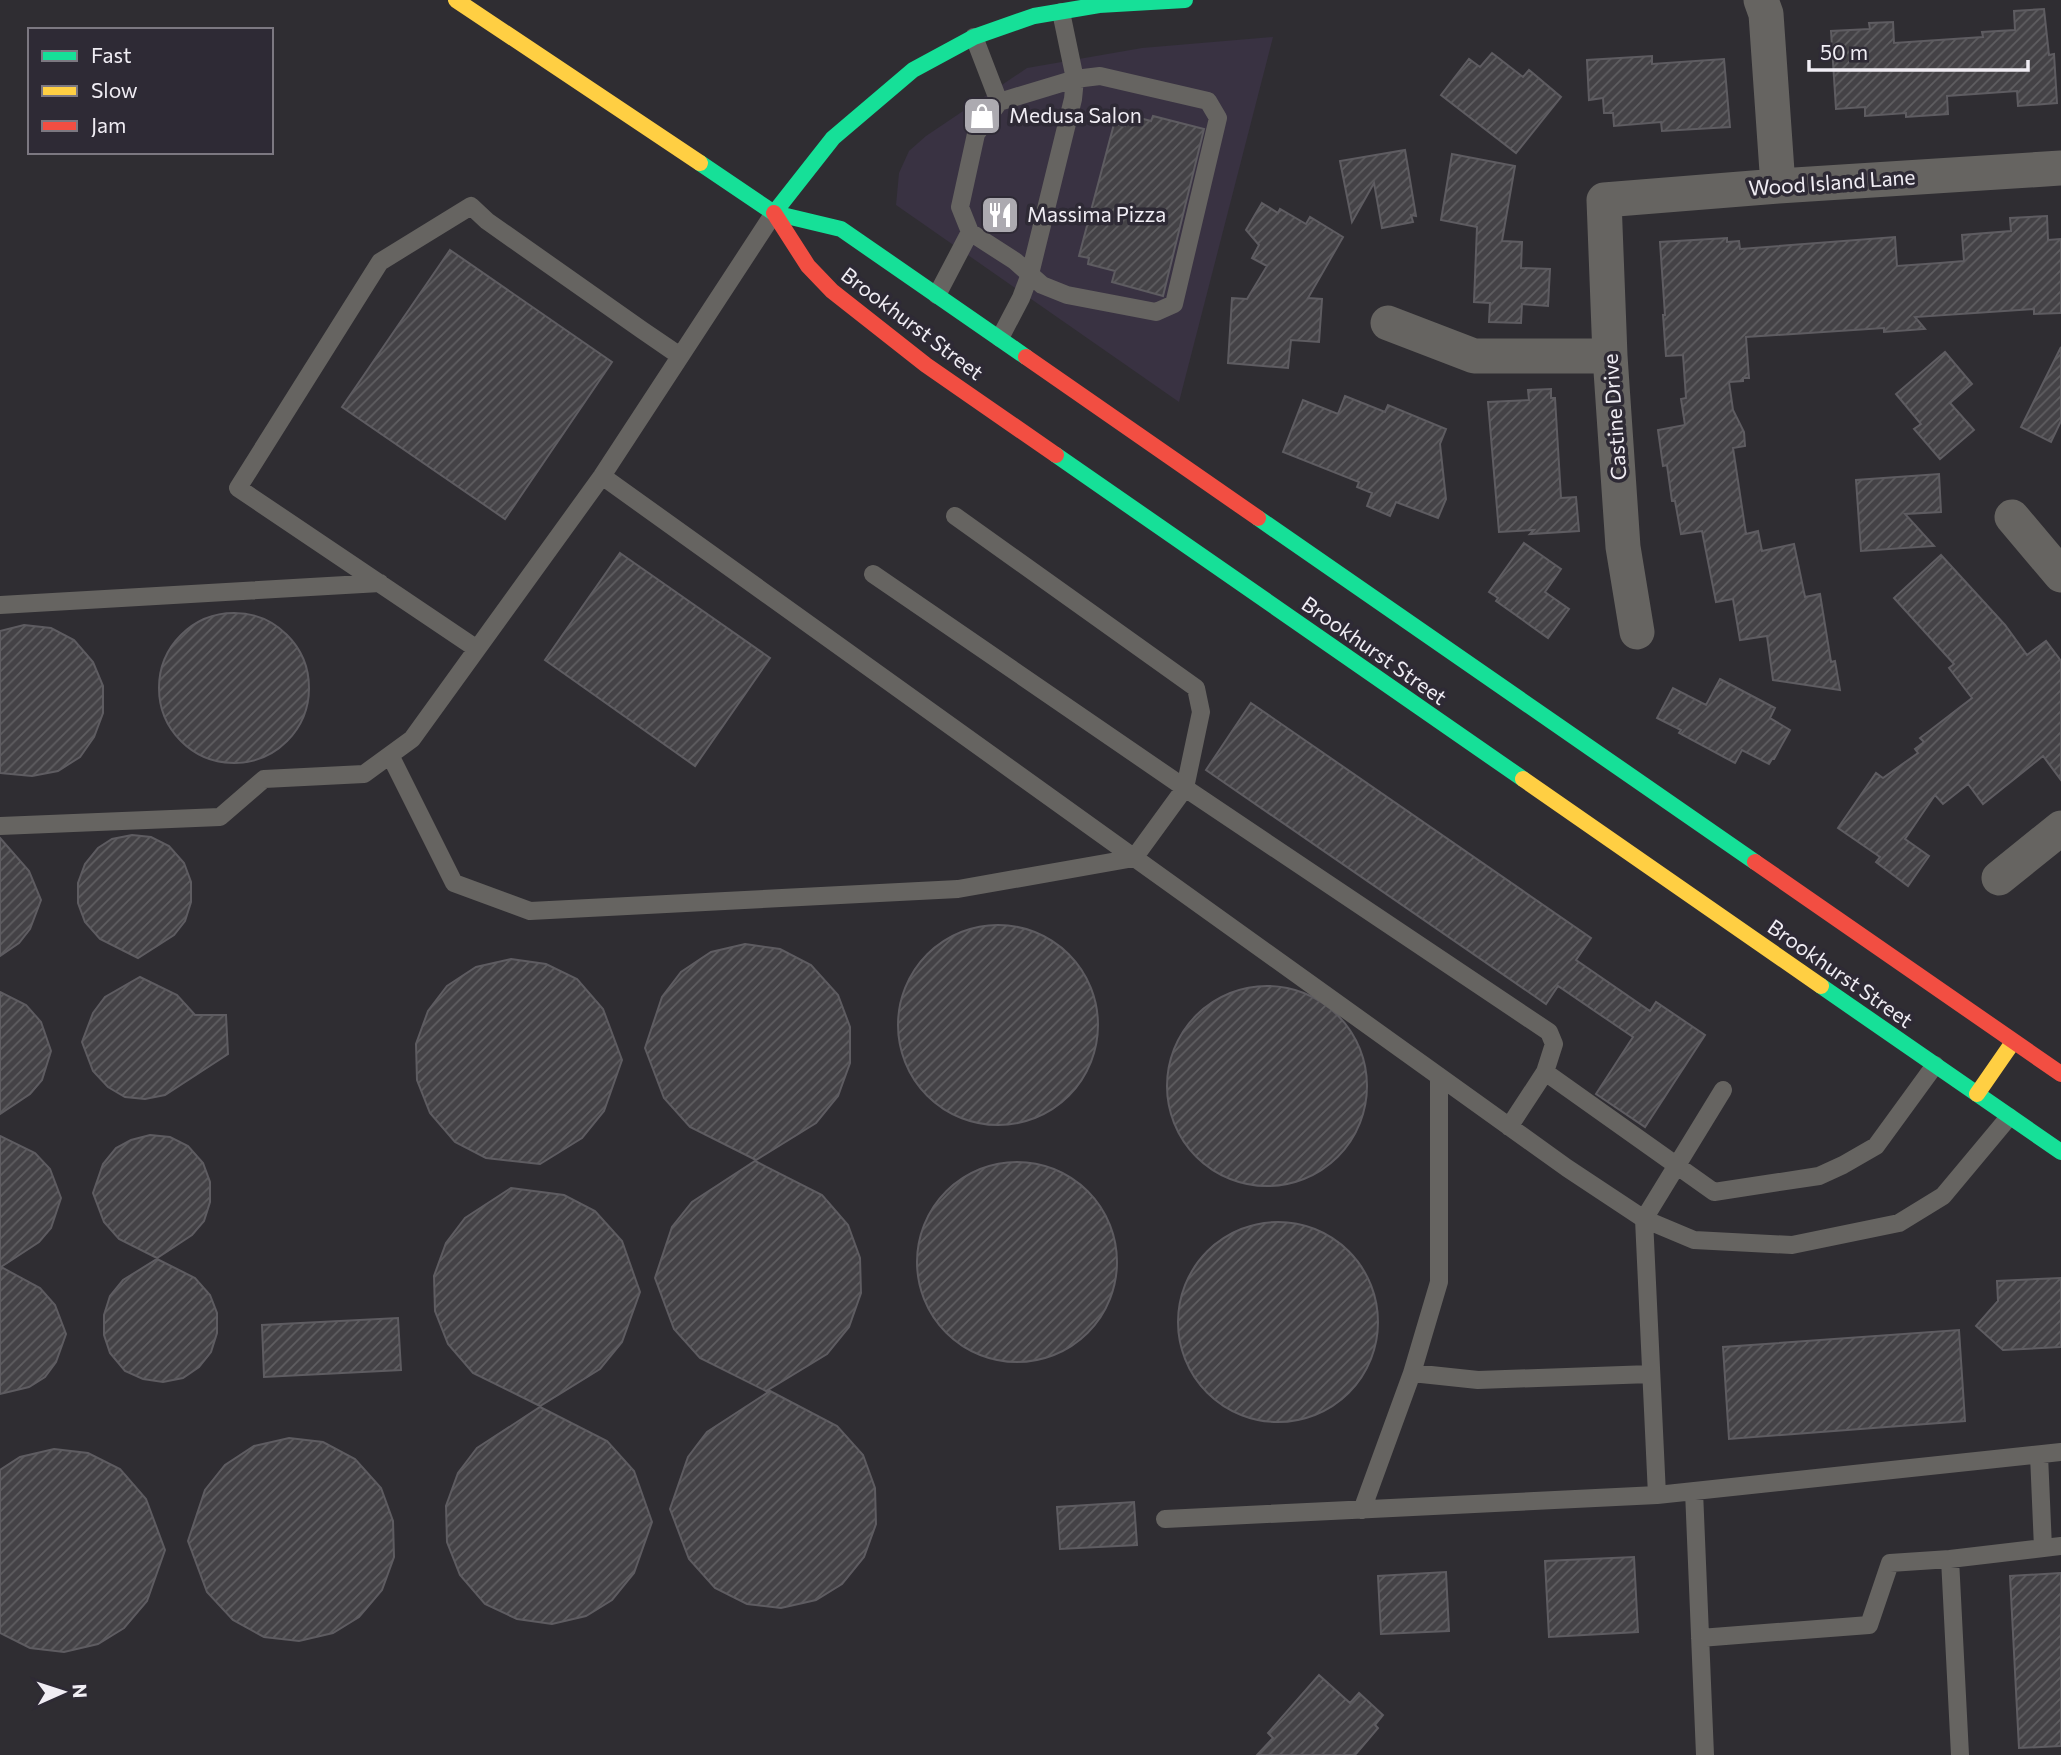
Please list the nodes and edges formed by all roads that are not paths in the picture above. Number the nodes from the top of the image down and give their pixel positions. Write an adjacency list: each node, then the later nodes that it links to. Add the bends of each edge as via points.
1 (456, 0): 11 (main road, Brookhurst Street)
2 (1185, 0): 4 (main road)
3 (1760, 0): 9 (street, via 1766,14)
4 (1061, 12): 5 (main road, via 1034,16); 6 (lane)
5 (974, 37): 7 (lane); 11 (main road, via 913,70 833,138)
6 (1075, 79): 7 (lane); 13 (lane); 13 (lane, via 1100,76 1208,101 1218,118 1215,132 1174,304 1156,312 1067,295 1042,285)
7 (999, 102): 12 (lane, via 976,134 960,208)
8 (2061, 167): 9 (street, Wood Island Lane)
9 (1778, 186): 10 (street, Wood Island Lane)
10 (1604, 200): 18 (street, Castine Drive)
11 (774, 213): 14 (main road, Brookhurst Street, via 841,229); 17 (lane); 35 (main road, Brookhurst Street, via 808,266 832,291 926,365)
12 (970, 232): 13 (lane); 14 (lane)
13 (1030, 274): 16 (lane)
14 (937, 295): 16 (main road, Brookhurst Street)
15 (1388, 323): 18 (street, via 1474,356)
16 (1000, 338): 34 (main road, Brookhurst Street)
17 (680, 356): 19 (lane); 24 (lane, via 471,206 380,262 238,488)
18 (1610, 356): 26 (street, Castine Drive, via 1623,547)
19 (602, 476): 27 (lane); 32 (lane)
20 (955, 516): 29 (lane, via 1196,688 1201,712)
21 (2012, 517): 23 (street)
22 (873, 574): 29 (lane)
23 (2061, 575)
24 (380, 583): 25 (lane); 27 (lane)
25 (0, 605)
26 (1637, 632)
27 (477, 649): 28 (lane, via 412,739)
28 (390, 755): 30 (lane, via 364,774 264,779 220,817); 32 (lane, via 454,883 530,911 958,889)
29 (1185, 788): 32 (lane); 36 (lane, via 1549,1032 1554,1044)
30 (0, 826)
31 (2061, 828): 33 (street)
32 (1134, 858): 38 (lane)
33 (1999, 878)
34 (2013, 1042): 37 (main road, Brookhurst Street); 40 (main road)
35 (1935, 1065): 40 (main road, Brookhurst Street); 44 (lane, via 1876,1146 1819,1176 1714,1192)
36 (1545, 1072): 42 (lane); 44 (lane)
37 (2061, 1074)
38 (1438, 1076): 42 (lane); 46 (lane, via 1439,1282)
39 (1723, 1090): 44 (lane)
40 (1976, 1094): 41 (main road, Brookhurst Street)
41 (2009, 1117): 43 (main road, Brookhurst Street); 45 (lane, via 1943,1196 1899,1223 1792,1245 1694,1240)
42 (1509, 1127): 45 (lane)
43 (2061, 1153)
44 (1677, 1168): 45 (lane)
45 (1644, 1219): 47 (lane)
46 (1412, 1374): 47 (lane, via 1478,1380); 52 (lane)
47 (1651, 1374): 51 (lane)
48 (2061, 1452): 49 (lane)
49 (2039, 1455): 50 (lane); 54 (lane)
50 (1694, 1491): 51 (lane); 56 (lane)
51 (1657, 1495): 52 (lane)
52 (1362, 1510): 53 (lane)
53 (1165, 1519)
54 (2052, 1547): 55 (lane)
55 (1950, 1559): 56 (lane, via 1890,1563 1869,1625); 58 (lane)
56 (1700, 1638): 57 (lane)
57 (1705, 1755)
58 (1960, 1755)

